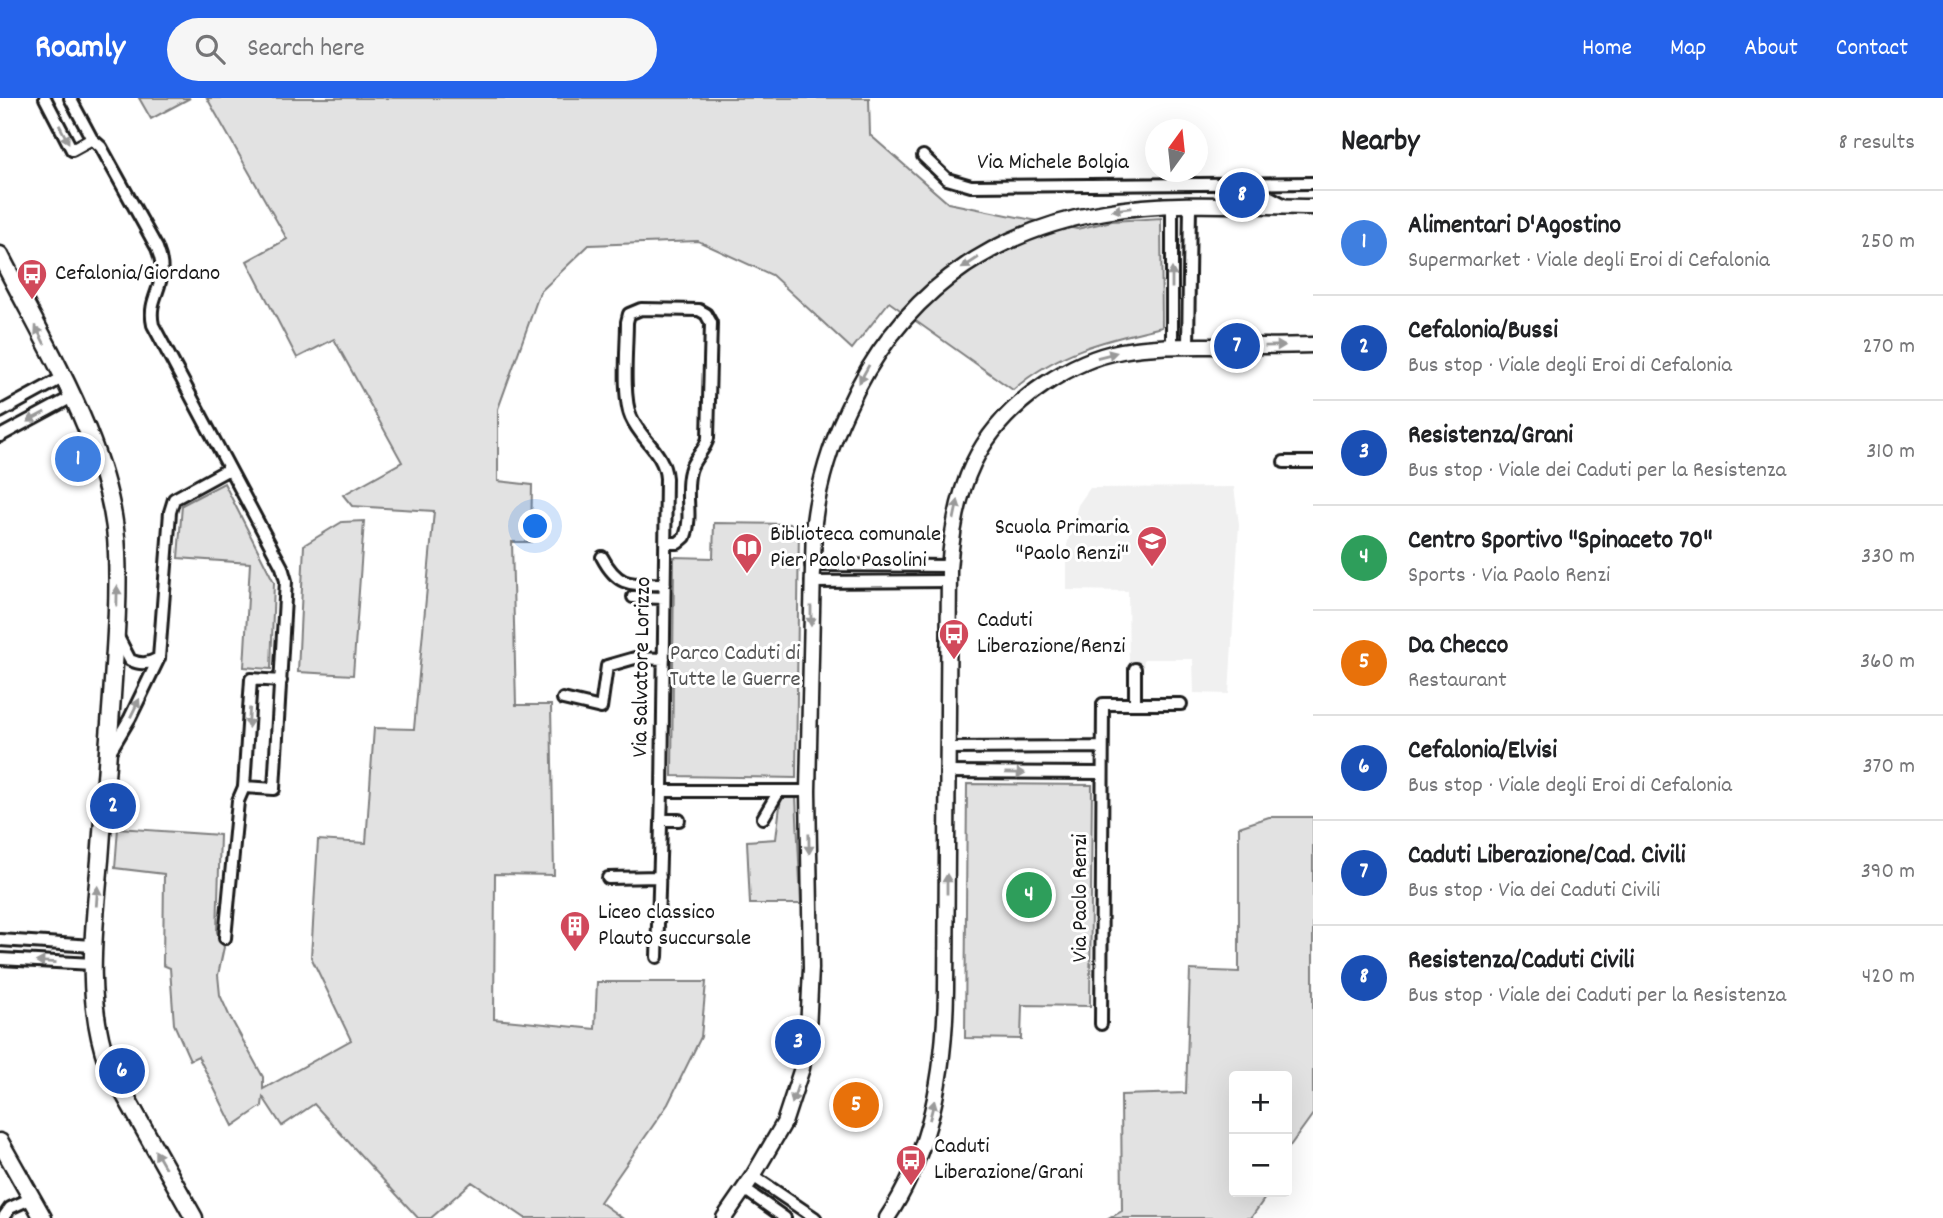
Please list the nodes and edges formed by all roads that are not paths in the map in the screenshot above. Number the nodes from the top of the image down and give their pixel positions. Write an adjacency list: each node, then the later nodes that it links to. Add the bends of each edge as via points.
1 (45, 98): 3 (street, one-way to 3, via 72,149)
2 (70, 98): 3 (street)
3 (92, 139): 23 (street, via 101,147 157,248 164,274 153,306 153,326)
4 (923, 156): 7 (street, Via Michele Bolgia, via 943,176 966,185)
5 (1244, 183): 6 (street, Via Michele Bolgia); 7 (street, Via Michele Bolgia); 11 (street, Via Michele Bolgia)
6 (1313, 183)
7 (1152, 184): 8 (street, Via Michele Bolgia)
8 (1152, 206): 9 (street); 26 (street, one-way to 26, via 1083,216 992,249 956,271 904,318 868,367 834,440 815,509)
9 (1172, 206): 10 (street); 15 (street, one-way to 9)
10 (1190, 206): 11 (street); 16 (street)
11 (1289, 207): 12 (street)
12 (1313, 207)
13 (0, 255): 17 (main road, one-way to 13)
14 (1313, 345): 16 (street, one-way to 14)
15 (1172, 346): 16 (street); 27 (street, one-way to 15, via 963,484 988,436 1011,411 1091,359)
16 (1188, 346)
17 (62, 378): 18 (main road); 19 (street)
18 (72, 397): 20 (street, one-way to 20); 33 (main road, one-way to 18, via 113,516 106,479)
19 (0, 412)
20 (0, 436)
21 (1283, 462): 22 (street)
22 (1313, 462)
23 (229, 468): 34 (street, via 174,499); 37 (street, via 286,581)
24 (665, 543): 24 (street, Via Salvatore Lorizzo, via 664,463 634,423 628,402 627,322 636,309 699,310 711,323 708,438 690,470 685,537); 30 (street, Via Salvatore Lorizzo)
25 (602, 557): 30 (street, via 621,581)
26 (811, 565): 27 (street); 29 (street)
27 (949, 566): 28 (street)
28 (948, 581): 29 (street); 42 (street)
29 (811, 582): 48 (street, one-way to 48)
30 (665, 584): 32 (street, Via Salvatore Lorizzo)
31 (633, 597): 32 (street)
32 (664, 598): 35 (street, Via Salvatore Lorizzo)
33 (116, 632): 34 (street, via 130,660 139,664); 43 (main road)
34 (159, 658): 43 (street, one-way to 34)
35 (664, 659): 38 (street, via 635,658 607,666 601,708); 49 (street, Via Salvatore Lorizzo)
36 (1135, 669): 39 (street)
37 (281, 681): 46 (street, one-way to 46, via 251,679); 46 (street, via 274,789)
38 (563, 699)
39 (1135, 704): 40 (street, Via Paolo Renzi); 41 (street, Via Paolo Renzi, via 1103,704)
40 (1181, 704)
41 (1102, 747): 42 (street); 45 (street, Via Paolo Renzi)
42 (947, 748): 44 (street)
43 (107, 756): 57 (main road, one-way to 43)
44 (947, 772): 45 (street, one-way to 45); 72 (street, one-way to 44, via 925,1138 941,1066 947,990)
45 (1102, 774): 61 (street, Via Paolo Renzi)
46 (244, 787): 55 (street, via 238,801)
47 (779, 791): 48 (street); 49 (street); 50 (street)
48 (808, 791): 63 (street, one-way to 63, via 811,968 806,1048 787,1115)
49 (662, 792): 51 (street, Via Salvatore Lorizzo)
50 (763, 818)
51 (662, 820): 52 (street); 53 (street, Via Salvatore Lorizzo)
52 (679, 820)
53 (660, 877): 54 (street); 58 (street, Via Salvatore Lorizzo)
54 (608, 878)
55 (225, 938)
56 (0, 940): 57 (street)
57 (93, 946): 60 (main road)
58 (657, 957)
59 (0, 959): 60 (street, one-way to 59)
60 (93, 964): 68 (main road, one-way to 60, via 108,1065 95,1015)
61 (1101, 1024)
62 (0, 1142): 65 (main road)
63 (753, 1176): 64 (street); 71 (street)
64 (744, 1189): 69 (street); 70 (street)
65 (32, 1198): 66 (street, via 10,1208); 67 (main road)
66 (3, 1218)
67 (43, 1218)
68 (194, 1218)
69 (724, 1218)
70 (785, 1218)
71 (815, 1218)
72 (887, 1218)

